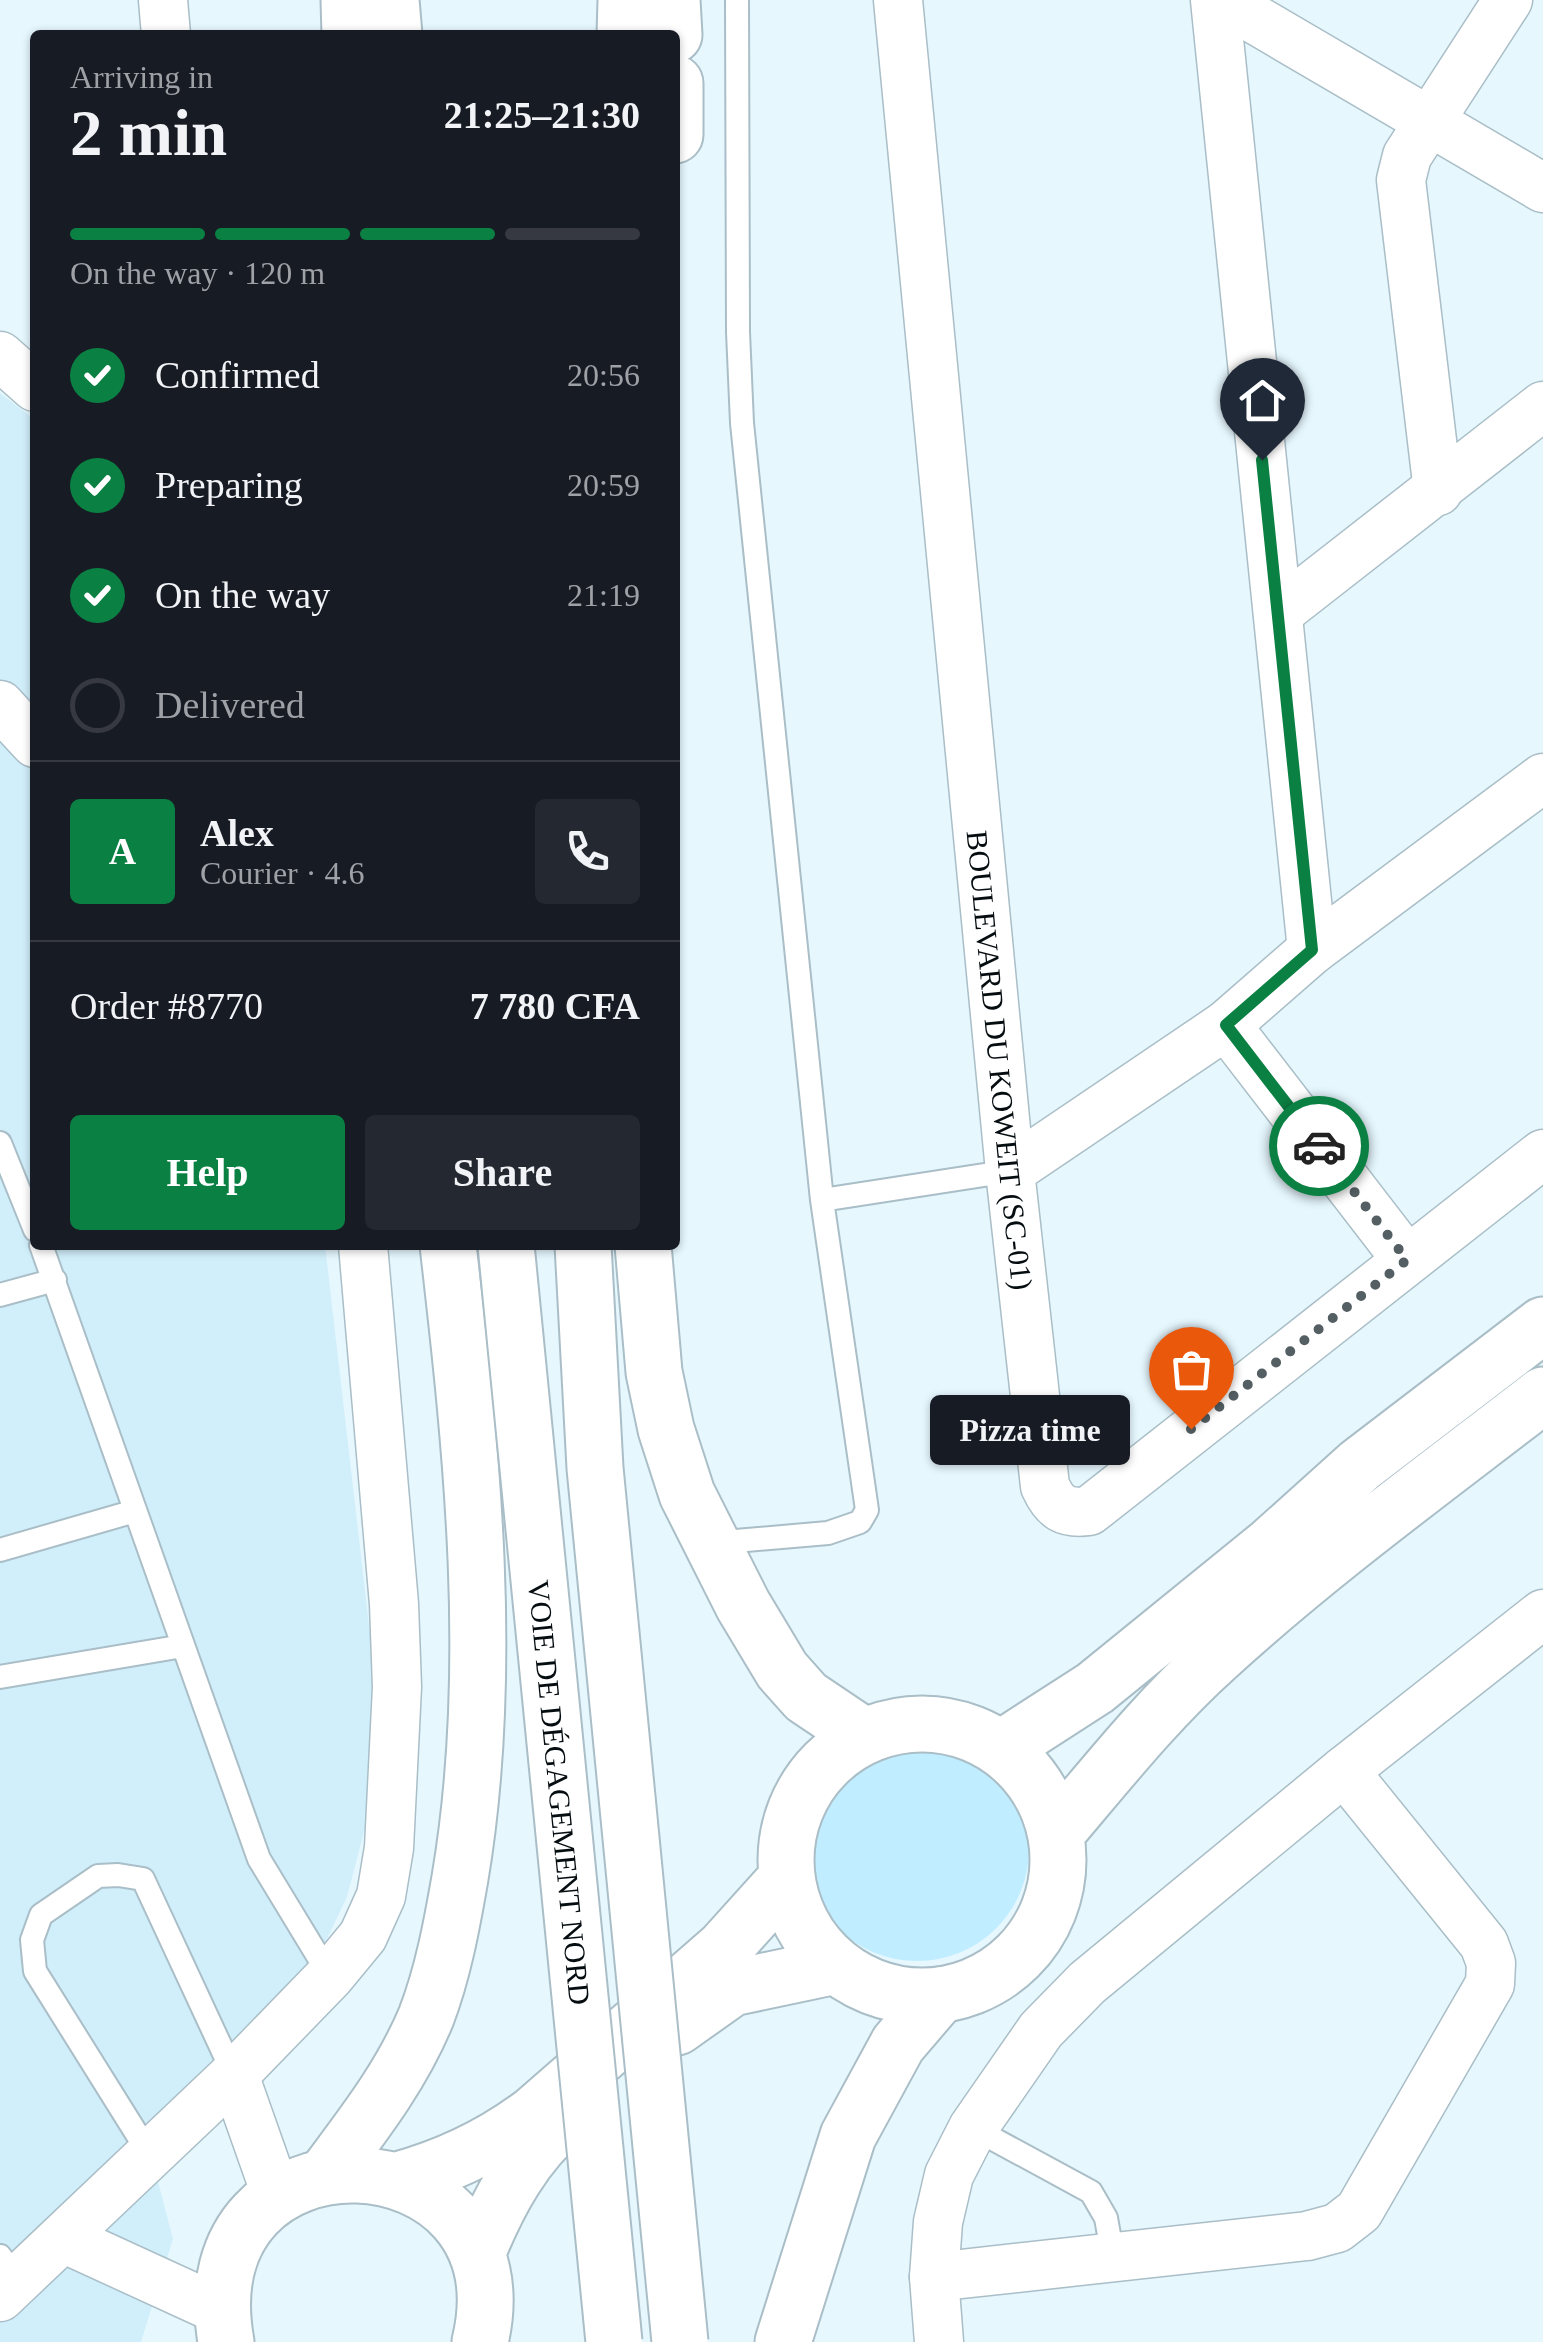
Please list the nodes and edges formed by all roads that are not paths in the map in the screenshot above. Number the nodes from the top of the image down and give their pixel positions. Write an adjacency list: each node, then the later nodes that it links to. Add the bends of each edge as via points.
1 (162, 0): 10 (street)
2 (348, 0): 11 (main road)
3 (391, 0): 12 (main road)
4 (626, 0): 13 (main road)
5 (672, 0): 14 (main road)
6 (737, 0): 30 (lane, via 742,423)
7 (898, 0): 29 (street, BOULEVARD DU KOWEIT (SC-01))
8 (1218, 0): 15 (street); 21 (street)
9 (1508, 0): 15 (street)
10 (165, 30)
11 (350, 30)
12 (394, 30)
13 (625, 30)
14 (674, 30)
15 (1432, 120): 16 (street); 20 (street, via 1407,156 1401,180)
16 (1543, 188)
17 (0, 356): 18 (street)
18 (30, 383)
19 (1543, 406): 20 (street)
20 (1438, 491): 21 (street)
21 (1278, 612): 25 (street)
22 (0, 704): 23 (street)
23 (30, 738)
24 (1543, 778): 25 (street)
25 (1312, 950): 26 (street)
26 (1226, 1025): 29 (street); 38 (street)
27 (0, 1143): 31 (lane)
28 (1543, 1154): 38 (street, BOULEVARD DU KOWEIT (SC-01))
29 (1010, 1171): 30 (lane); 38 (street, BOULEVARD DU KOWEIT (SC-01), via 1045,1486 1053,1504 1070,1514 1090,1511)
30 (822, 1200): 44 (lane, via 866,1510 860,1522 828,1532)
31 (30, 1218)
32 (43, 1250): 39 (lane)
33 (363, 1250): 55 (street, via 394,1604 395,1774 381,1896 363,1936)
34 (449, 1250): 61 (main road, via 477,1652 470,1820 451,1931 426,2016 392,2085)
35 (506, 1250): 69 (main road, VOIE DE DÉGAGEMENT NORD, bridge)
36 (583, 1250): 70 (main road, bridge, via 594,1468)
37 (643, 1250): 44 (main road, via 666,1429)
38 (1407, 1260)
39 (55, 1280): 40 (lane); 43 (lane)
40 (0, 1295)
41 (1543, 1325): 50 (main road, via 1360,1465 1095,1688)
42 (1543, 1395): 52 (main road, via 1214,1658)
43 (135, 1510): 45 (lane); 47 (lane)
44 (710, 1543): 49 (main road, via 782,1670 806,1697)
45 (0, 1550)
46 (1538, 1629): 51 (street)
47 (183, 1646): 48 (lane); 55 (lane, via 260,1859)
48 (0, 1677)
49 (864, 1736): 50 (main road, via 911,1724 958,1728); 53 (main road, via 835,1754 795,1810)
50 (1002, 1748): 52 (main road, via 1037,1784)
51 (1344, 1772): 58 (street, via 1087,1983 1041,2030); 64 (street, via 1484,1944 1490,1984 1359,2210 1337,2228)
52 (1057, 1832): 56 (main road, via 1060,1869 1052,1906 1034,1939 1008,1966)
53 (786, 1878): 54 (main road, via 812,1941); 60 (main road, via 724,1948 535,2113 471,2154)
54 (836, 1966): 56 (main road, via 886,1992); 63 (main road, via 732,1988 694,2013 548,2134 508,2188)
55 (330, 1976): 57 (street)
56 (940, 1995): 71 (main road, via 898,2044 848,2136)
57 (234, 2074): 59 (street); 59 (lane, via 144,1879 98,1876 42,1915 32,1940 36,1970); 61 (street)
58 (973, 2128): 64 (lane, via 1091,2192 1106,2218); 65 (street, via 949,2175)
59 (150, 2155): 62 (street)
60 (398, 2180): 61 (main road, via 362,2173); 63 (main road, via 458,2222)
61 (301, 2186): 67 (main road, via 252,2220 234,2247 224,2278)
62 (62, 2238): 66 (street); 67 (street)
63 (477, 2254): 68 (main road, via 485,2286)
64 (1114, 2257): 65 (street)
65 (934, 2277): 72 (street)
66 (6, 2278)
67 (223, 2326)
68 (480, 2342)
69 (614, 2342)
70 (680, 2342)
71 (783, 2342)
72 (939, 2342)

